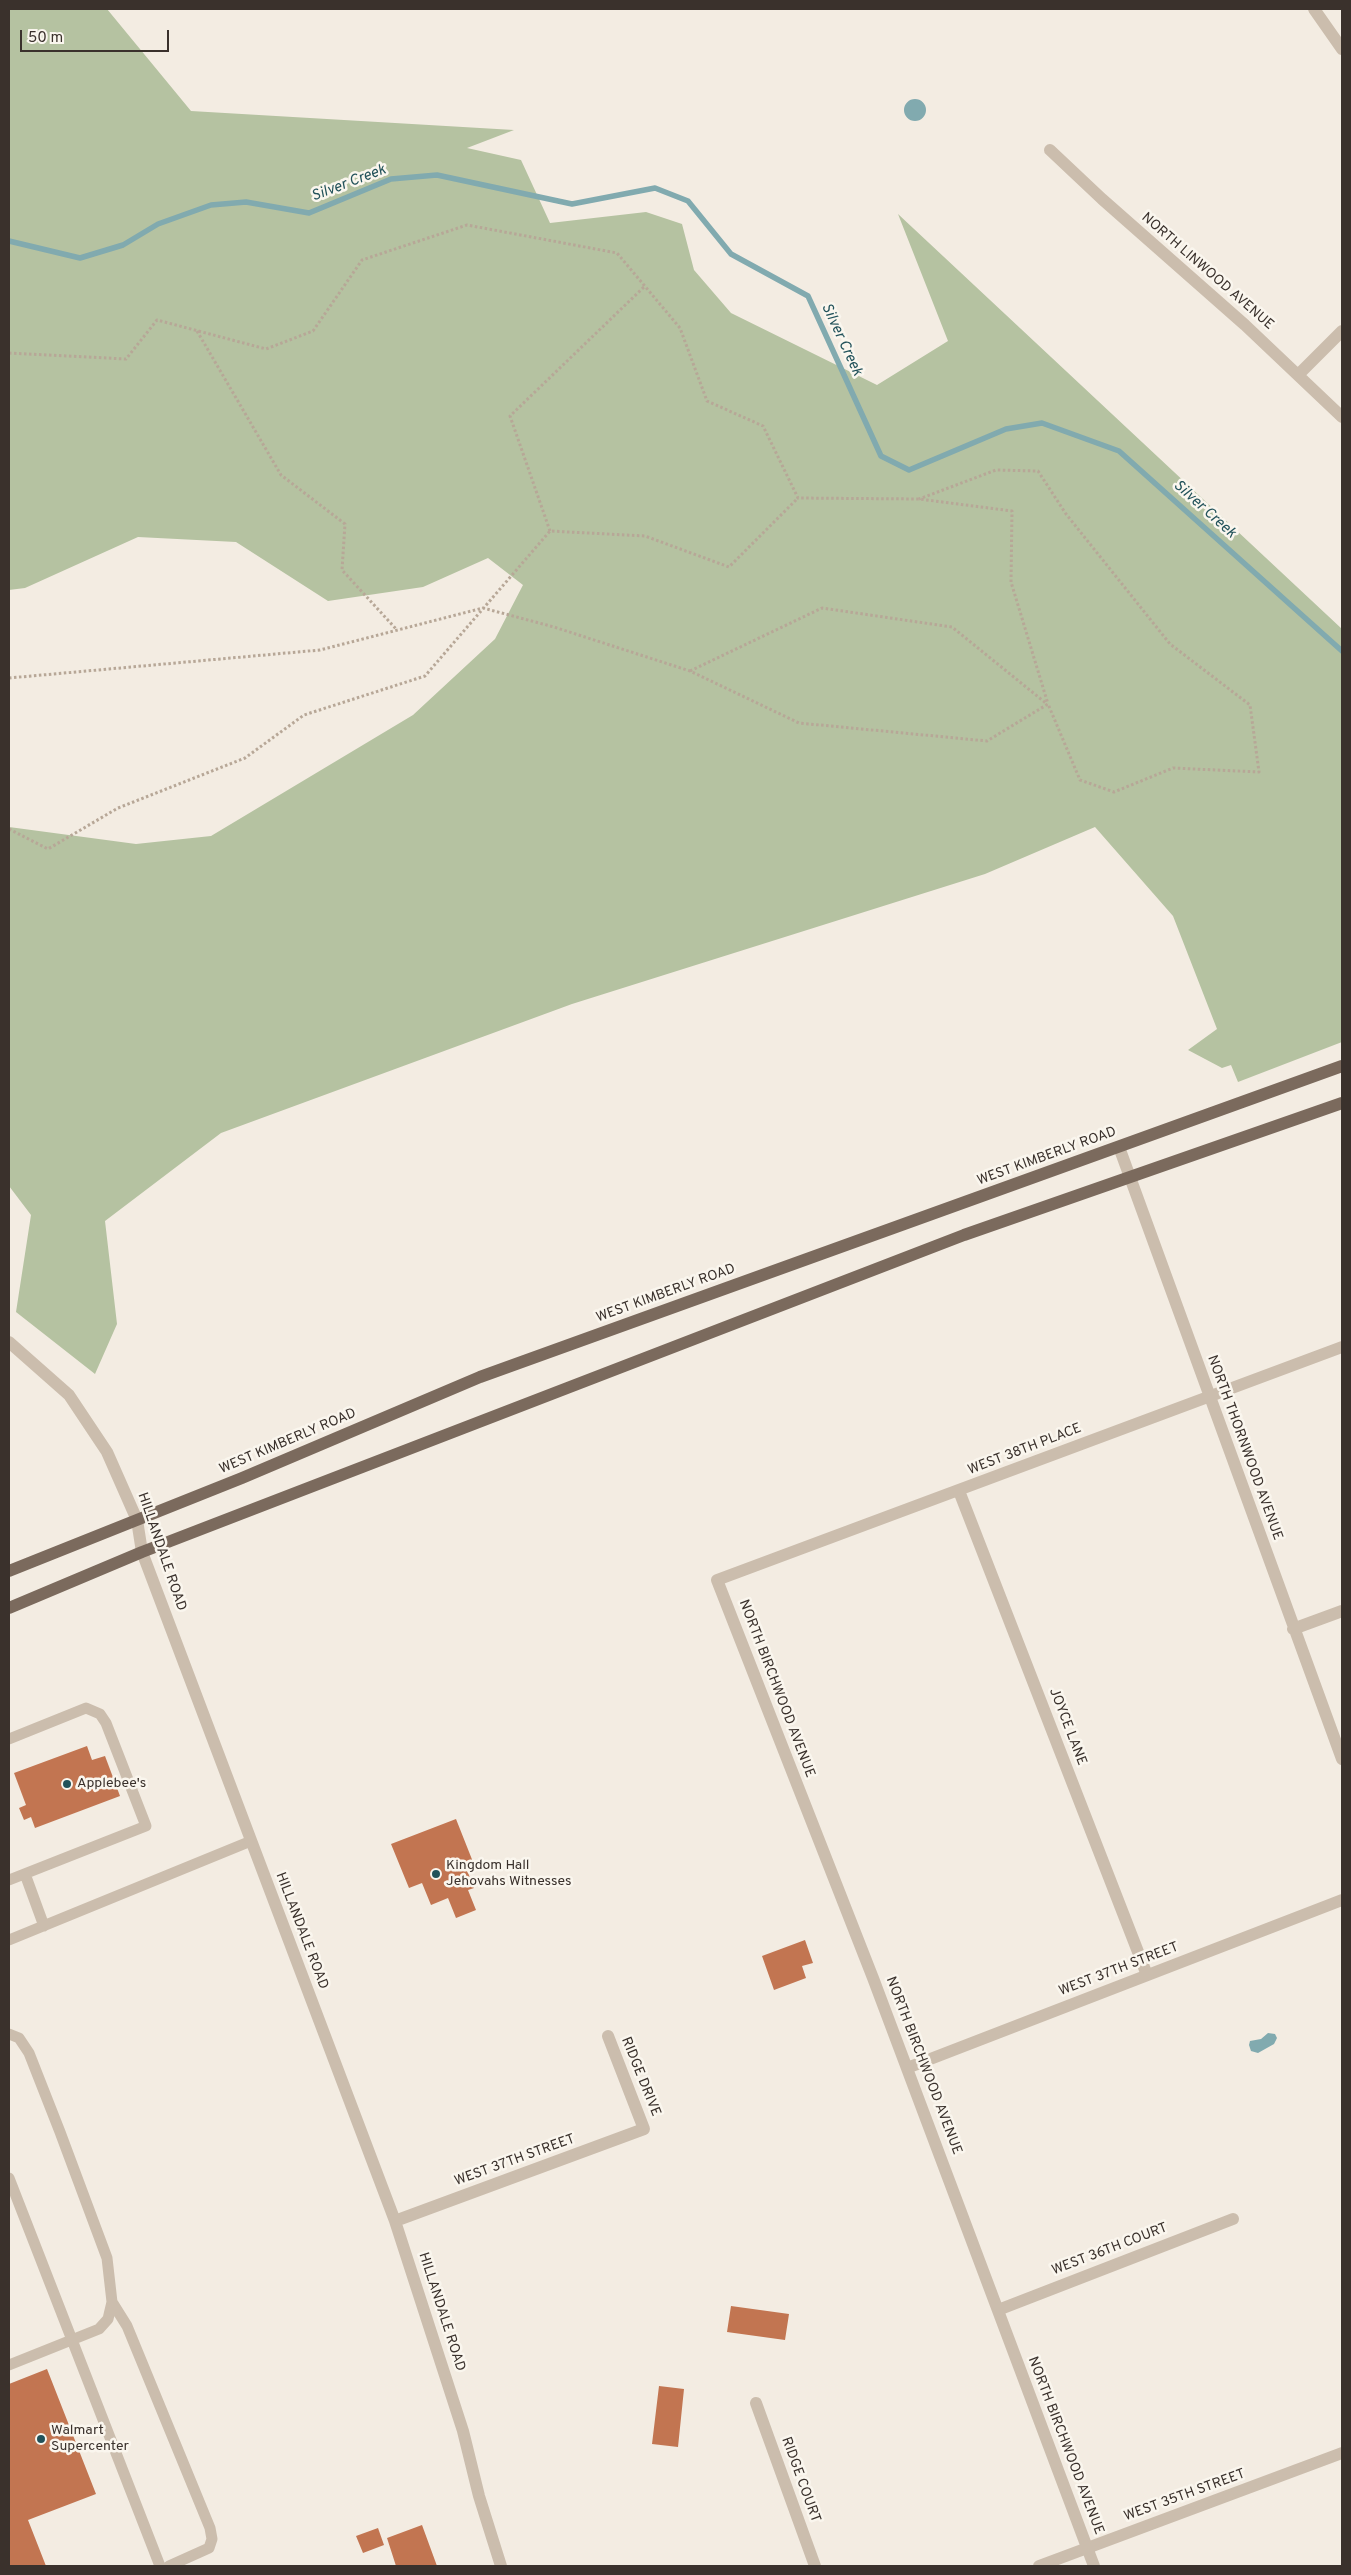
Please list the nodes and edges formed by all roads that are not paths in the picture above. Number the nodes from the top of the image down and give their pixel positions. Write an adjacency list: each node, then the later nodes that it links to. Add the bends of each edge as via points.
1 (1314, 9): 2 (street)
2 (1342, 49)
3 (1050, 150): 5 (street, NORTH LINWOOD AVENUE)
4 (1342, 331): 5 (street)
5 (1298, 375): 6 (street, NORTH LINWOOD AVENUE)
6 (1342, 416)
7 (1342, 1066): 9 (main road, WEST KIMBERLY ROAD)
8 (1342, 1103): 10 (main road)
9 (1119, 1147): 10 (street, NORTH THORNWOOD AVENUE); 15 (main road, WEST KIMBERLY ROAD, via 480,1377)
10 (1129, 1176): 13 (street, NORTH THORNWOOD AVENUE); 16 (main road, via 964,1235)
11 (9, 1342): 15 (street, HILLANDALE ROAD, via 69,1395 108,1452)
12 (1342, 1347): 13 (street, WEST 38TH PLACE)
13 (1209, 1396): 14 (street, WEST 38TH PLACE); 21 (street, NORTH THORNWOOD AVENUE)
14 (959, 1491): 18 (street, WEST 38TH PLACE); 30 (street, JOYCE LANE)
15 (137, 1520): 16 (street, HILLANDALE ROAD); 17 (main road, WEST KIMBERLY ROAD)
16 (142, 1552): 19 (main road); 24 (street, HILLANDALE ROAD)
17 (9, 1571)
18 (717, 1580): 33 (street, NORTH BIRCHWOOD AVENUE)
19 (9, 1608)
20 (1342, 1611): 21 (street)
21 (1293, 1629): 23 (street, NORTH THORNWOOD AVENUE)
22 (9, 1738): 25 (lane, via 86,1708 100,1714 146,1826)
23 (1342, 1759)
24 (251, 1841): 28 (lane); 37 (street, HILLANDALE ROAD)
25 (25, 1874): 26 (lane); 28 (lane)
26 (9, 1880)
27 (1342, 1900): 30 (street, WEST 37TH STREET)
28 (44, 1926): 29 (lane)
29 (9, 1940)
30 (1147, 1976): 33 (street, WEST 37TH STREET)
31 (9, 2034): 38 (lane, via 19,2038 29,2053 60,2132 107,2258)
32 (608, 2036): 34 (street, RIDGE DRIVE)
33 (907, 2068): 39 (street, NORTH BIRCHWOOD AVENUE)
34 (644, 2129): 37 (street, WEST 37TH STREET)
35 (9, 2178): 40 (lane)
36 (1232, 2219): 39 (street, WEST 36TH COURT)
37 (396, 2221): 47 (street, HILLANDALE ROAD, via 464,2431 479,2496)
38 (112, 2302): 40 (lane, via 108,2319 99,2329); 46 (lane, via 127,2326 210,2528 209,2548)
39 (998, 2310): 44 (street, NORTH BIRCHWOOD AVENUE)
40 (73, 2340): 41 (lane); 45 (lane)
41 (9, 2365)
42 (756, 2403): 48 (street, RIDGE COURT)
43 (1342, 2453): 44 (street, WEST 35TH STREET)
44 (1088, 2548): 49 (street, WEST 35TH STREET); 50 (street, NORTH BIRCHWOOD AVENUE)
45 (160, 2566)
46 (169, 2566)
47 (501, 2566)
48 (815, 2566)
49 (1039, 2566)
50 (1094, 2566)

